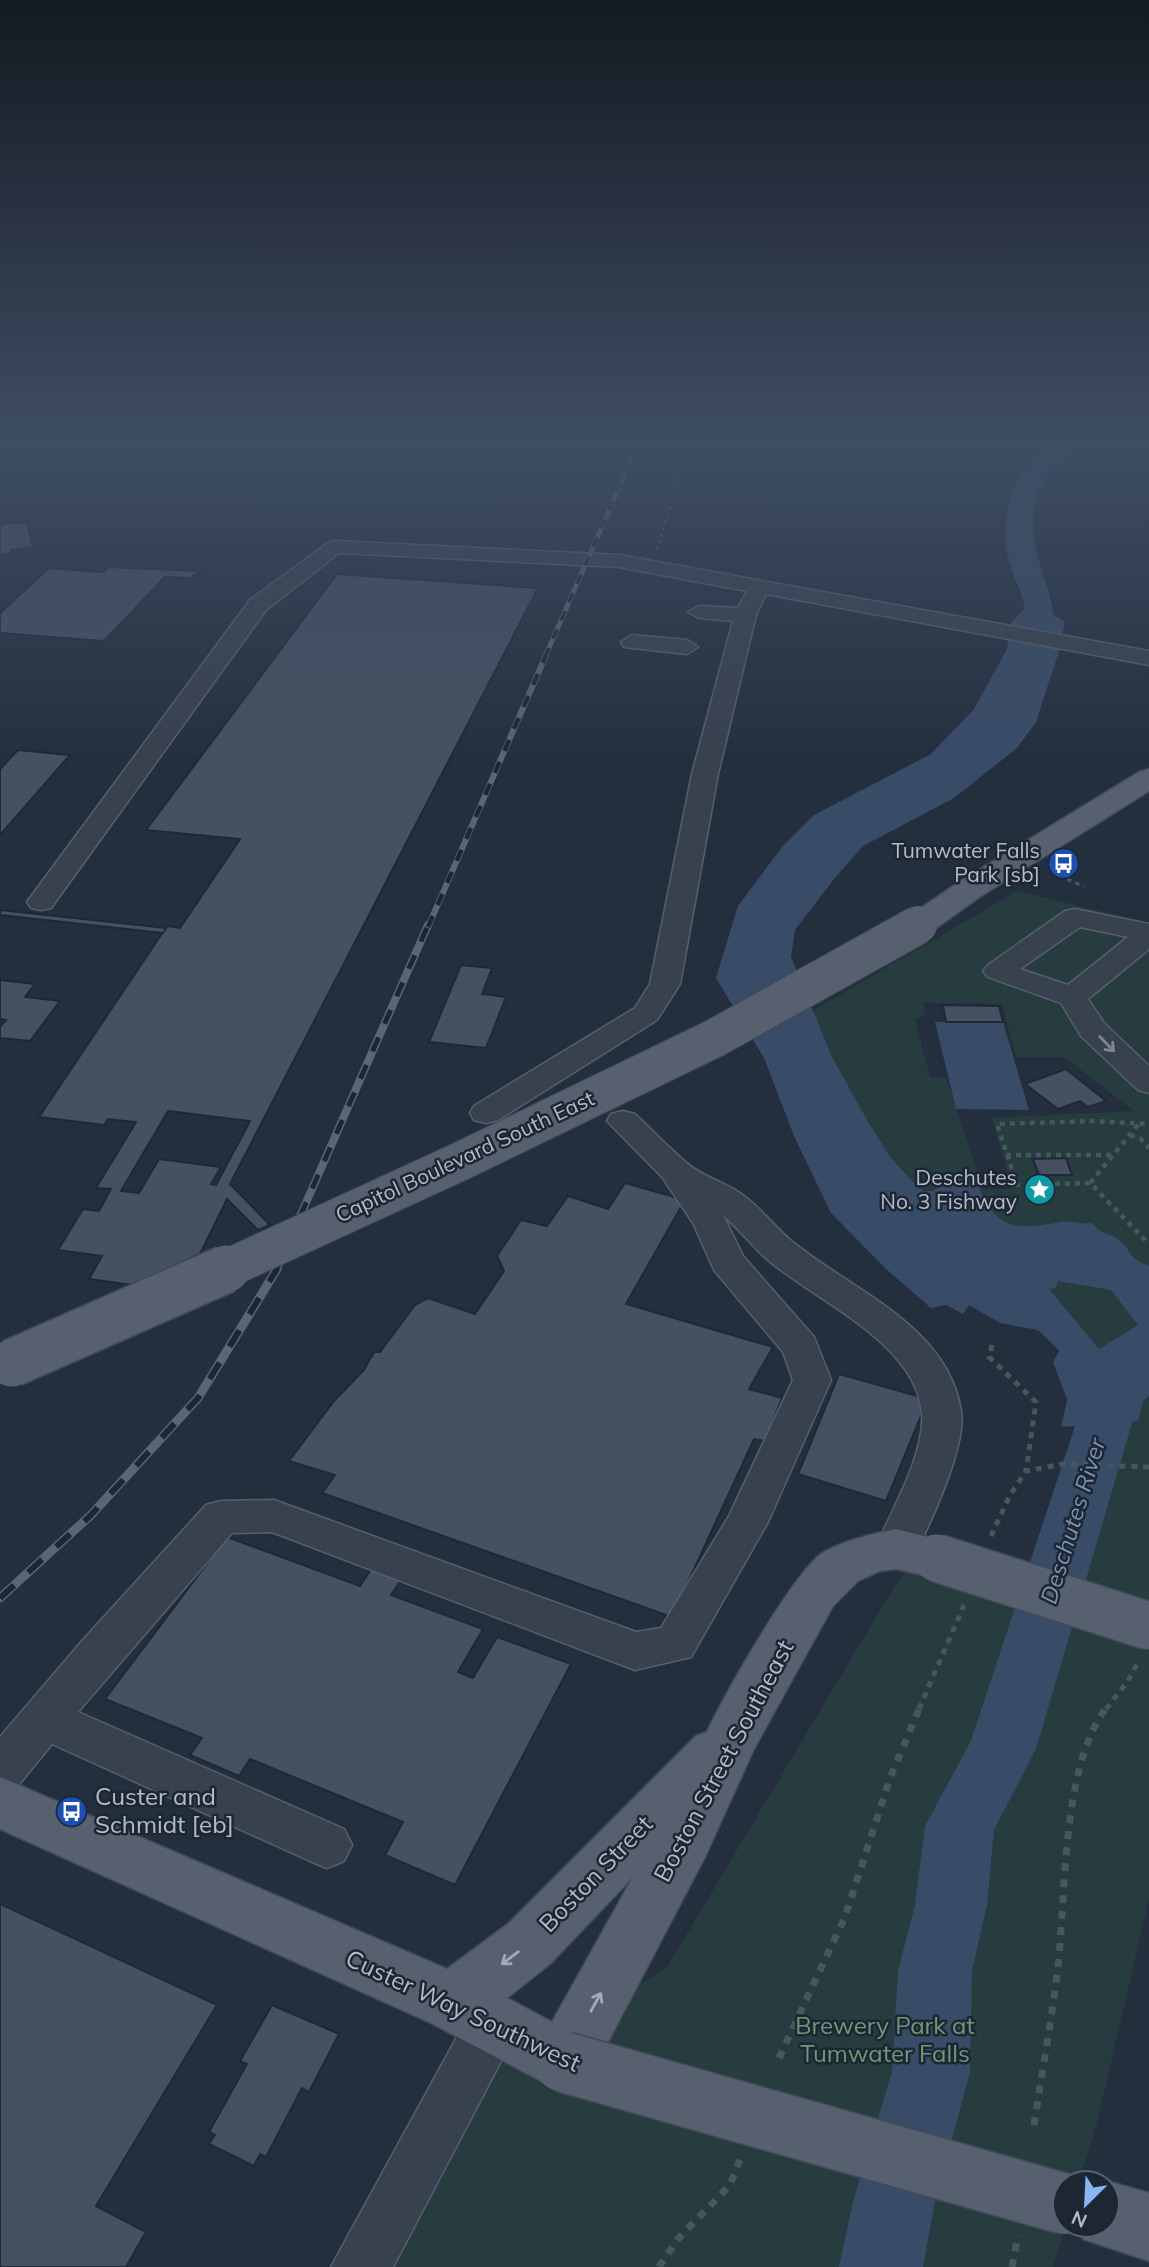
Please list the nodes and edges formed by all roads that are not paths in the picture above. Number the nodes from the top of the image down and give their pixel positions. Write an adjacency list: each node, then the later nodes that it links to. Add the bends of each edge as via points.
1 (331, 550): 10 (street, via 258,605)
2 (392, 550): 3 (street, via 619,561)
3 (759, 587): 5 (street); 8 (street)
4 (699, 612): 5 (street)
5 (745, 615): 14 (street, via 705,774 665,985 646,1014)
6 (632, 642): 7 (street)
7 (687, 647)
8 (1149, 658)
9 (1149, 778): 17 (main road, Capitol Boulevard South East, bridge, via 920,924 715,1038 449,1166)
10 (41, 902)
11 (1149, 934): 12 (street); 12 (lane, via 1075,917 998,971)
12 (1072, 997): 13 (street, one-way to 13, via 1092,1029)
13 (1149, 1083)
14 (486, 1113)
15 (623, 1121): 16 (street)
16 (674, 1169): 18 (street, via 732,1204 781,1252 876,1317 939,1387 943,1416); 20 (street, via 710,1222 727,1261 802,1346 812,1380 747,1522 675,1644 635,1651 274,1516 221,1517)
17 (6, 1366)
18 (916, 1554): 19 (main road, bridge); 21 (main road, Boston Street Southeast, via 873,1553 840,1567 815,1592)
19 (1145, 1642)
20 (44, 1719): 22 (street); 24 (street)
21 (732, 1737): 25 (main road, Boston Street, one-way to 25, via 530,1942); 26 (main road, Boston Street Southeast, one-way to 21, via 685,1837)
22 (0, 1772)
23 (0, 1802): 25 (main road, Custer Way Southwest)
24 (327, 1845)
25 (473, 2012): 26 (main road, Custer Way Southwest); 30 (street)
26 (564, 2063): 27 (main road, Custer Way Southwest, bridge)
27 (1041, 2219)
28 (1121, 2220): 29 (main road)
29 (1149, 2227)
30 (361, 2267)

